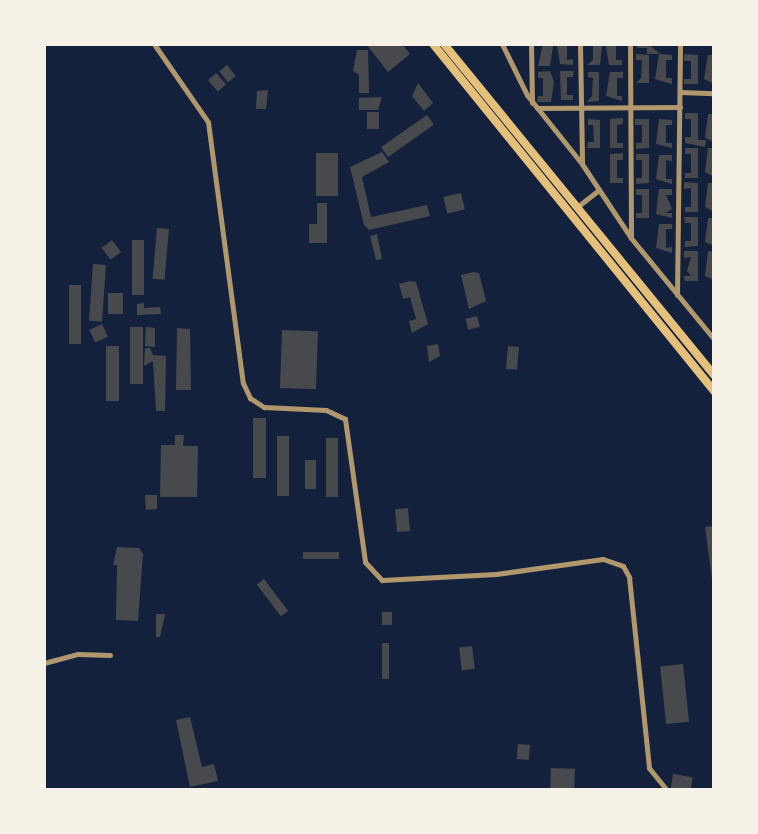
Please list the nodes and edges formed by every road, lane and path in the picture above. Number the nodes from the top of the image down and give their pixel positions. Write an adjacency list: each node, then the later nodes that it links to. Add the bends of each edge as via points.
1 (154, 44): 26 (street, via 208,122 243,383 250,398 264,407 326,411 345,419 365,562 382,580 496,574 603,559 623,566 629,577 649,768)
2 (433, 44): 23 (highway)
3 (444, 44): 18 (highway)
4 (502, 44): 11 (street)
5 (531, 44): 11 (street)
6 (580, 44): 12 (street)
7 (630, 44): 13 (street)
8 (680, 44): 9 (street)
9 (680, 92): 10 (street); 14 (street)
10 (714, 93)
11 (532, 103): 15 (street)
12 (580, 107): 13 (street); 15 (street); 16 (street)
13 (630, 107): 14 (street); 19 (street)
14 (680, 107): 20 (street)
15 (537, 108): 16 (street)
16 (582, 164): 17 (street)
17 (599, 190): 18 (street); 19 (street)
18 (577, 207): 22 (highway)
19 (631, 238): 20 (street)
20 (677, 295): 21 (street)
21 (714, 339)
22 (714, 375)
23 (714, 391)
24 (110, 655): 25 (street, via 78,654)
25 (44, 663)
26 (667, 790)

